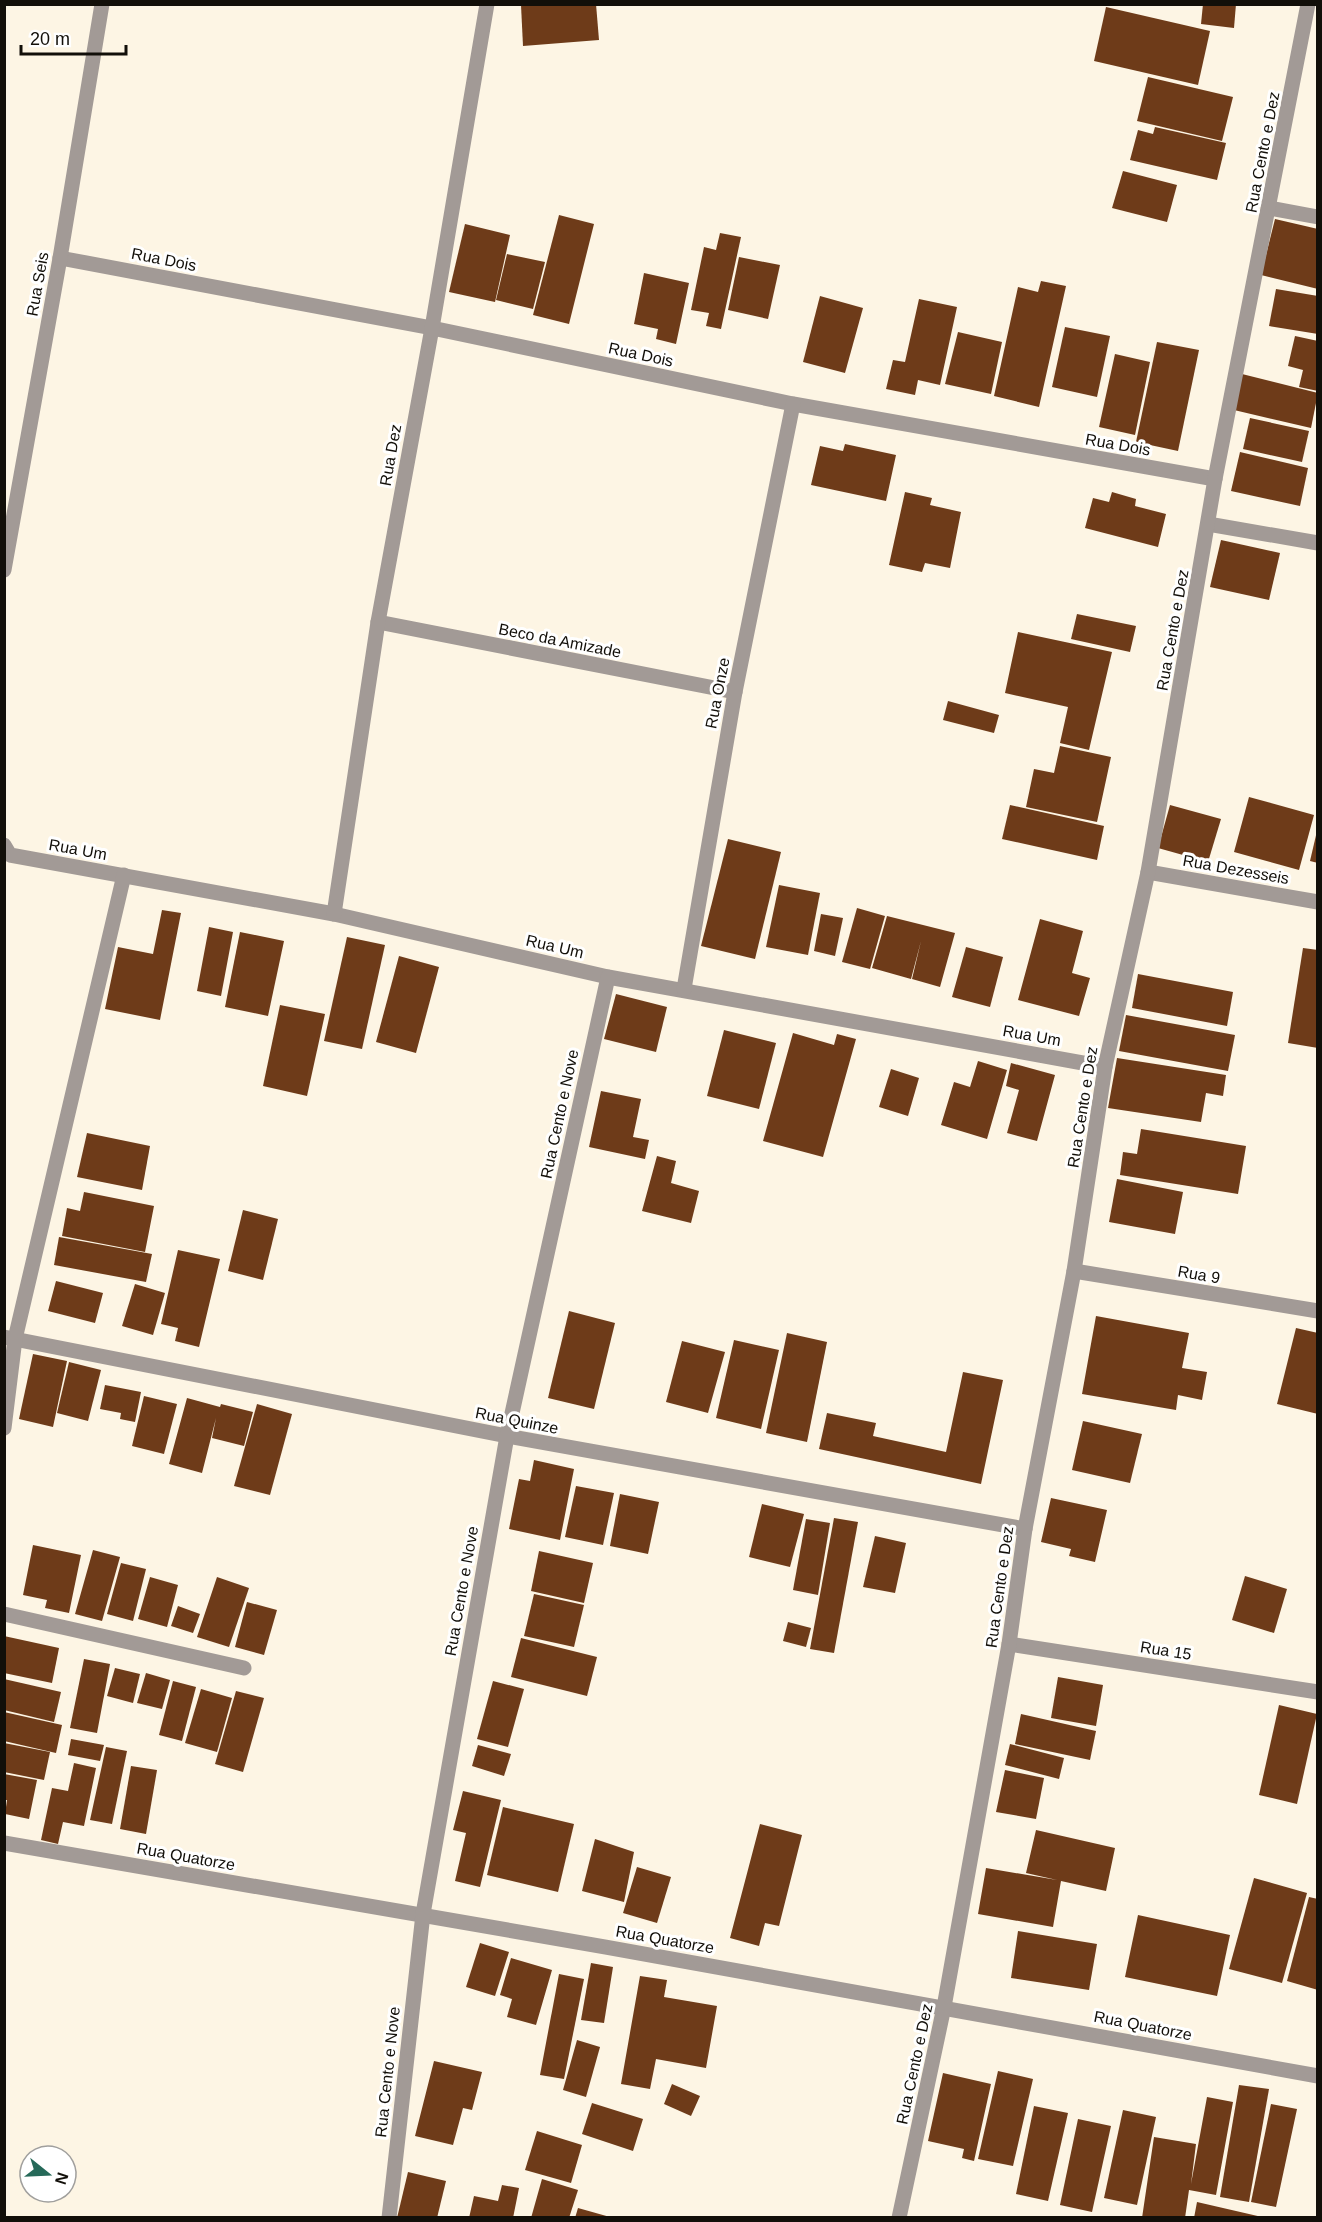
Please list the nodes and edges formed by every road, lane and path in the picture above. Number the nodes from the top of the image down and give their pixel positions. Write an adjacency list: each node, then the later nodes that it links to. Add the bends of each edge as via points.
1 (102, 4): 6 (street, Rua Seis)
2 (487, 4): 7 (street, Rua Dez)
3 (1308, 4): 4 (street, Rua Cento e Dez)
4 (1269, 208): 5 (street); 9 (street, Rua Cento e Dez)
5 (1317, 217)
6 (60, 258): 7 (street, Rua Dois); 12 (street, Rua Seis)
7 (432, 328): 8 (street, Rua Dois); 13 (street, Rua Dez)
8 (793, 404): 9 (street, Rua Dois); 14 (street, Rua Onze)
9 (1215, 479): 10 (street, Rua Cento e Dez)
10 (1208, 524): 11 (street); 16 (street, Rua Cento e Dez)
11 (1317, 543)
12 (4, 570)
13 (378, 622): 14 (street, Beco da Amizade); 19 (street, Rua Dez)
14 (735, 692): 21 (street, Rua Onze)
15 (6, 852): 17 (street, Rua Um)
16 (1148, 872): 18 (street, Rua Dezesseis); 22 (street, Rua Cento e Dez)
17 (124, 875): 19 (street, Rua Um); 25 (street)
18 (1317, 902)
19 (334, 914): 20 (street, Rua Um)
20 (608, 976): 21 (street, Rua Um); 27 (street, Rua Cento e Nove)
21 (684, 989): 22 (street, Rua Um)
22 (1105, 1067): 23 (street, Rua Cento e Dez)
23 (1074, 1271): 24 (street, Rua 9); 28 (street, Rua Cento e Dez)
24 (1317, 1311)
25 (10, 1338): 26 (street); 27 (street, Rua Quinze)
26 (4, 1428)
27 (507, 1436): 28 (street, Rua Quinze); 34 (street, Rua Cento e Nove)
28 (1025, 1528): 30 (street, Rua Cento e Dez)
29 (4, 1614): 31 (street)
30 (1009, 1644): 32 (street, Rua 15); 35 (street, Rua Cento e Dez)
31 (244, 1668)
32 (1317, 1692)
33 (4, 1843): 34 (street, Rua Quatorze)
34 (423, 1914): 35 (street, Rua Quatorze); 37 (street, Rua Cento e Nove)
35 (945, 2007): 36 (street, Rua Quatorze); 38 (street, Rua Cento e Dez)
36 (1317, 2076)
37 (389, 2217)
38 (899, 2217)

